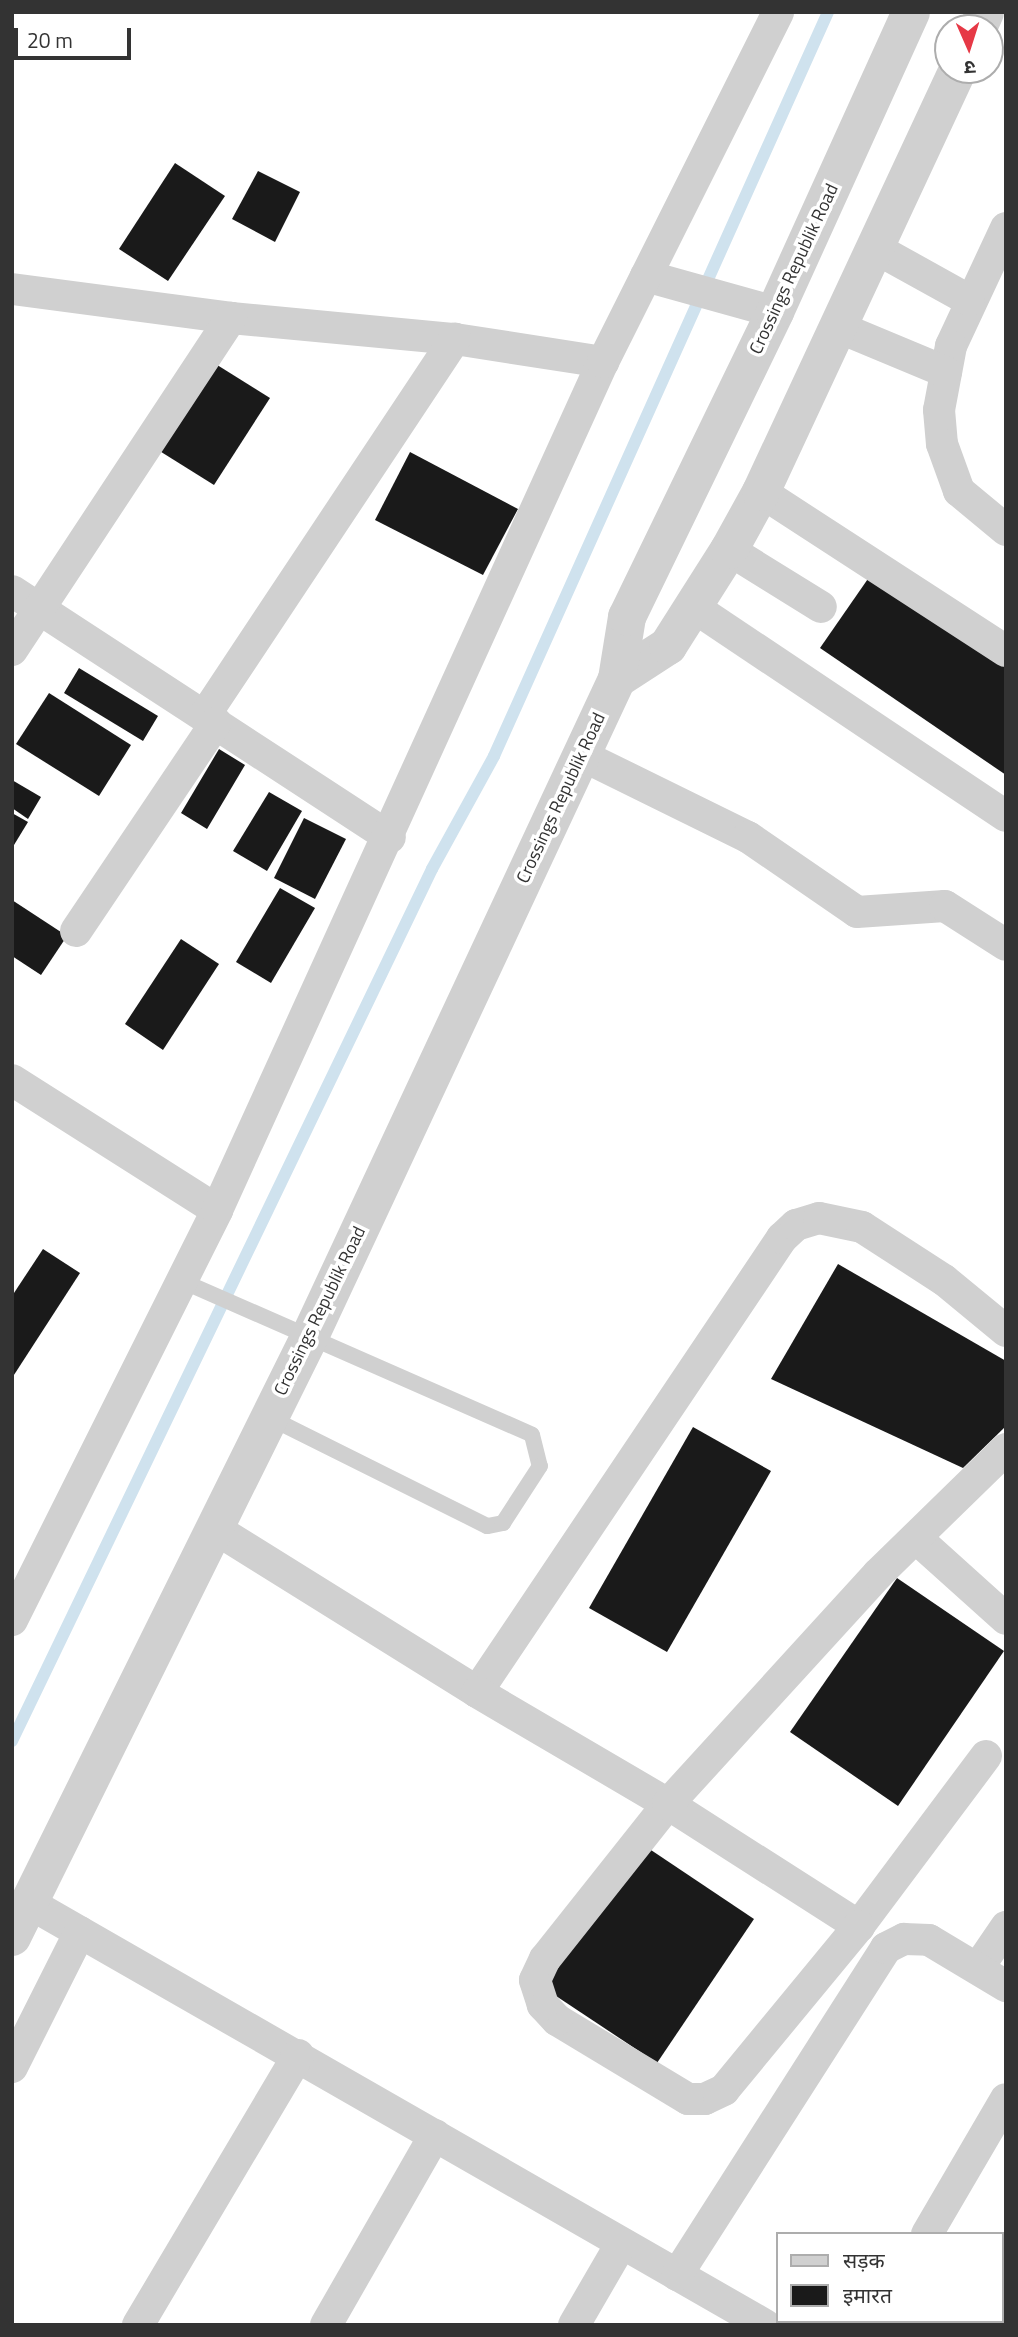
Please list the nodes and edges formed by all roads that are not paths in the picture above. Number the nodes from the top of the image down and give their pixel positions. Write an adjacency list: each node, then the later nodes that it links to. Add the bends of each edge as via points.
1 (778, 12): 6 (street)
2 (911, 12): 9 (street, Crossings Republik Road)
3 (951, 84): 5 (street)
4 (1006, 228): 8 (street)
5 (875, 248): 8 (street); 11 (street)
6 (646, 276): 9 (street); 13 (street)
7 (12, 289): 10 (street)
8 (969, 300): 14 (street)
9 (775, 312): 24 (street, Crossings Republik Road, via 627,617)
10 (231, 318): 12 (street); 21 (street)
11 (838, 327): 14 (street); 15 (street)
12 (456, 340): 13 (street); 25 (street)
13 (603, 362): 28 (street)
14 (946, 372): 16 (street, via 939,410 942,444 959,491)
15 (761, 492): 17 (street); 23 (street)
16 (1006, 530)
17 (729, 550): 19 (street); 20 (street)
18 (12, 591): 21 (street)
19 (821, 607)
20 (695, 608): 24 (street, via 655,658); 27 (street)
21 (41, 611): 22 (street); 25 (street)
22 (12, 650)
23 (1006, 651)
24 (617, 679): 26 (street, Crossings Republik Road)
25 (211, 719): 28 (street); 29 (street)
26 (581, 755): 30 (street, via 748,837 856,912 945,906); 35 (street, Crossings Republik Road)
27 (1006, 816)
28 (390, 837): 32 (street)
29 (75, 931)
30 (1006, 945)
31 (12, 1080): 32 (street)
32 (217, 1210): 33 (street)
33 (182, 1281): 35 (lane); 41 (street)
34 (1006, 1331): 42 (street, via 944,1280 862,1227 820,1218 796,1225 782,1238)
35 (311, 1334): 36 (street, Crossings Republik Road); 36 (lane, via 532,1435 540,1466 503,1523 487,1526)
36 (269, 1418): 38 (street, Crossings Republik Road)
37 (1006, 1449): 39 (street)
38 (214, 1528): 42 (street); 45 (street, Crossings Republik Road)
39 (916, 1538): 40 (street); 44 (street)
40 (1006, 1619)
41 (12, 1620)
42 (477, 1692): 44 (street)
43 (986, 1756): 46 (street)
44 (668, 1804): 46 (street); 46 (street, via 545,1959 535,1980 543,2005 557,2020 688,2099 705,2099 724,2090)
45 (29, 1903): 48 (street); 49 (street, Crossings Republik Road)
46 (859, 1926)
47 (1006, 1927): 50 (street)
48 (80, 1932): 52 (street); 53 (street)
49 (12, 1937)
50 (978, 1968): 51 (street); 58 (street, via 929,1940 904,1939 886,1948)
51 (1006, 1986)
52 (298, 2055): 55 (street); 59 (street)
53 (12, 2067)
54 (1006, 2099): 56 (street)
55 (435, 2135): 57 (street); 60 (street)
56 (928, 2232)
57 (621, 2244): 58 (street); 61 (street)
58 (677, 2275): 62 (street)
59 (138, 2325)
60 (326, 2325)
61 (574, 2325)
62 (765, 2325)

